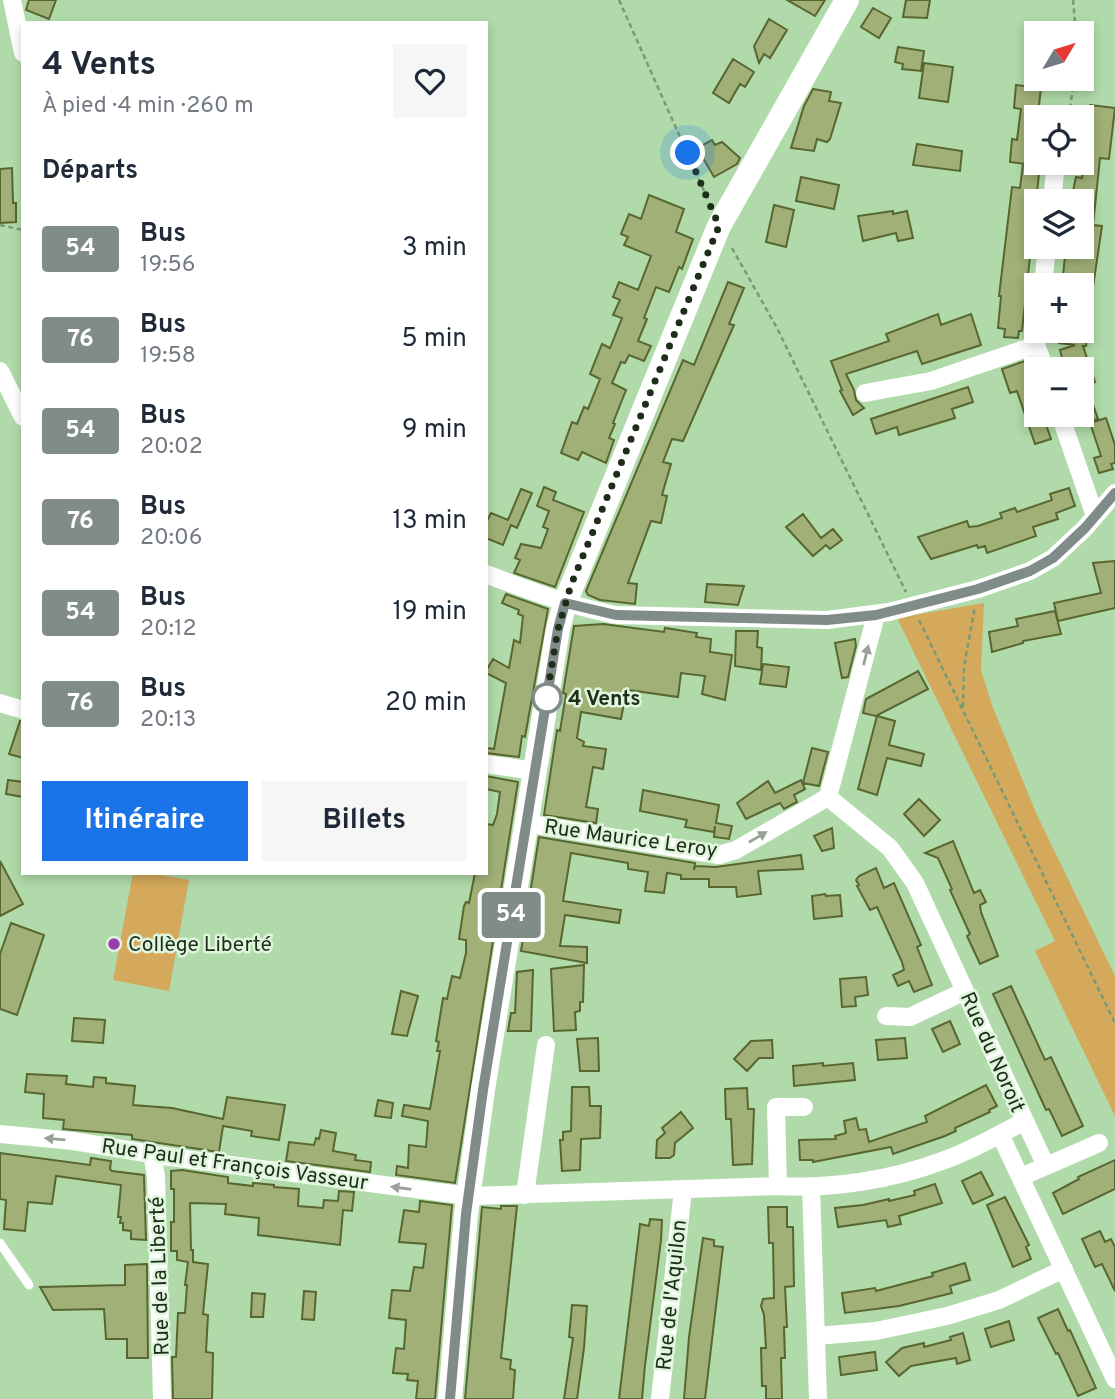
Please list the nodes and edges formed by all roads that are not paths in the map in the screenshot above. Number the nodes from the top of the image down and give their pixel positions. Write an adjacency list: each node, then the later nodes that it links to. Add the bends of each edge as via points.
1 (12, 0): 3 (street)
2 (847, 0): 12 (main road, via 719,226)
3 (21, 43)
4 (1025, 343): 6 (street, via 931,381)
5 (0, 371): 7 (street)
6 (865, 393)
7 (21, 413)
8 (1064, 427): 10 (street)
9 (1115, 493): 10 (street)
10 (1096, 516): 13 (street, via 1053,558 1030,571)
11 (488, 575): 12 (street)
12 (565, 603): 13 (street, via 616,615 827,620); 17 (main road)
13 (883, 614): 18 (street, one-way to 13)
14 (0, 703): 15 (street)
15 (21, 708)
16 (488, 764): 17 (street)
17 (535, 771): 19 (main road)
18 (828, 797): 19 (street, Rue Maurice Leroy, one-way to 18, via 719,855); 20 (street, Rue du Noroit, via 890,848 915,883)
19 (525, 823): 35 (main road)
20 (965, 990): 21 (street, via 910,1017); 24 (street, Rue du Noroit)
21 (886, 1016)
22 (546, 1045): 34 (street)
23 (804, 1107): 31 (street, via 776,1107)
24 (1025, 1122): 26 (street, Rue du Noroit); 29 (street)
25 (0, 1134): 28 (street, Rue Paul et François Vasseur, one-way to 25)
26 (1000, 1134): 30 (street); 32 (street, Rue du Noroit, via 943,1161 892,1176)
27 (1099, 1143): 29 (street)
28 (152, 1154): 35 (street, Rue Paul et François Vasseur, one-way to 28); 41 (street, Rue de la Liberté, via 157,1189)
29 (1046, 1166): 30 (street)
30 (1021, 1177): 37 (street)
31 (778, 1186): 32 (street, Rue du Noroit); 33 (street, Rue du Noroit)
32 (811, 1188): 39 (street)
33 (682, 1191): 34 (street, Rue du Noroit); 43 (street, Rue de l'Aquilon)
34 (525, 1195): 35 (street, Rue du Noroit)
35 (469, 1196): 42 (main road)
36 (0, 1243): 38 (lane)
37 (1064, 1269): 39 (street, via 999,1300 947,1316 876,1331); 40 (street)
38 (29, 1285)
39 (816, 1336): 44 (street)
40 (1115, 1379)
41 (162, 1399)
42 (450, 1399)
43 (660, 1399)
44 (818, 1399)

